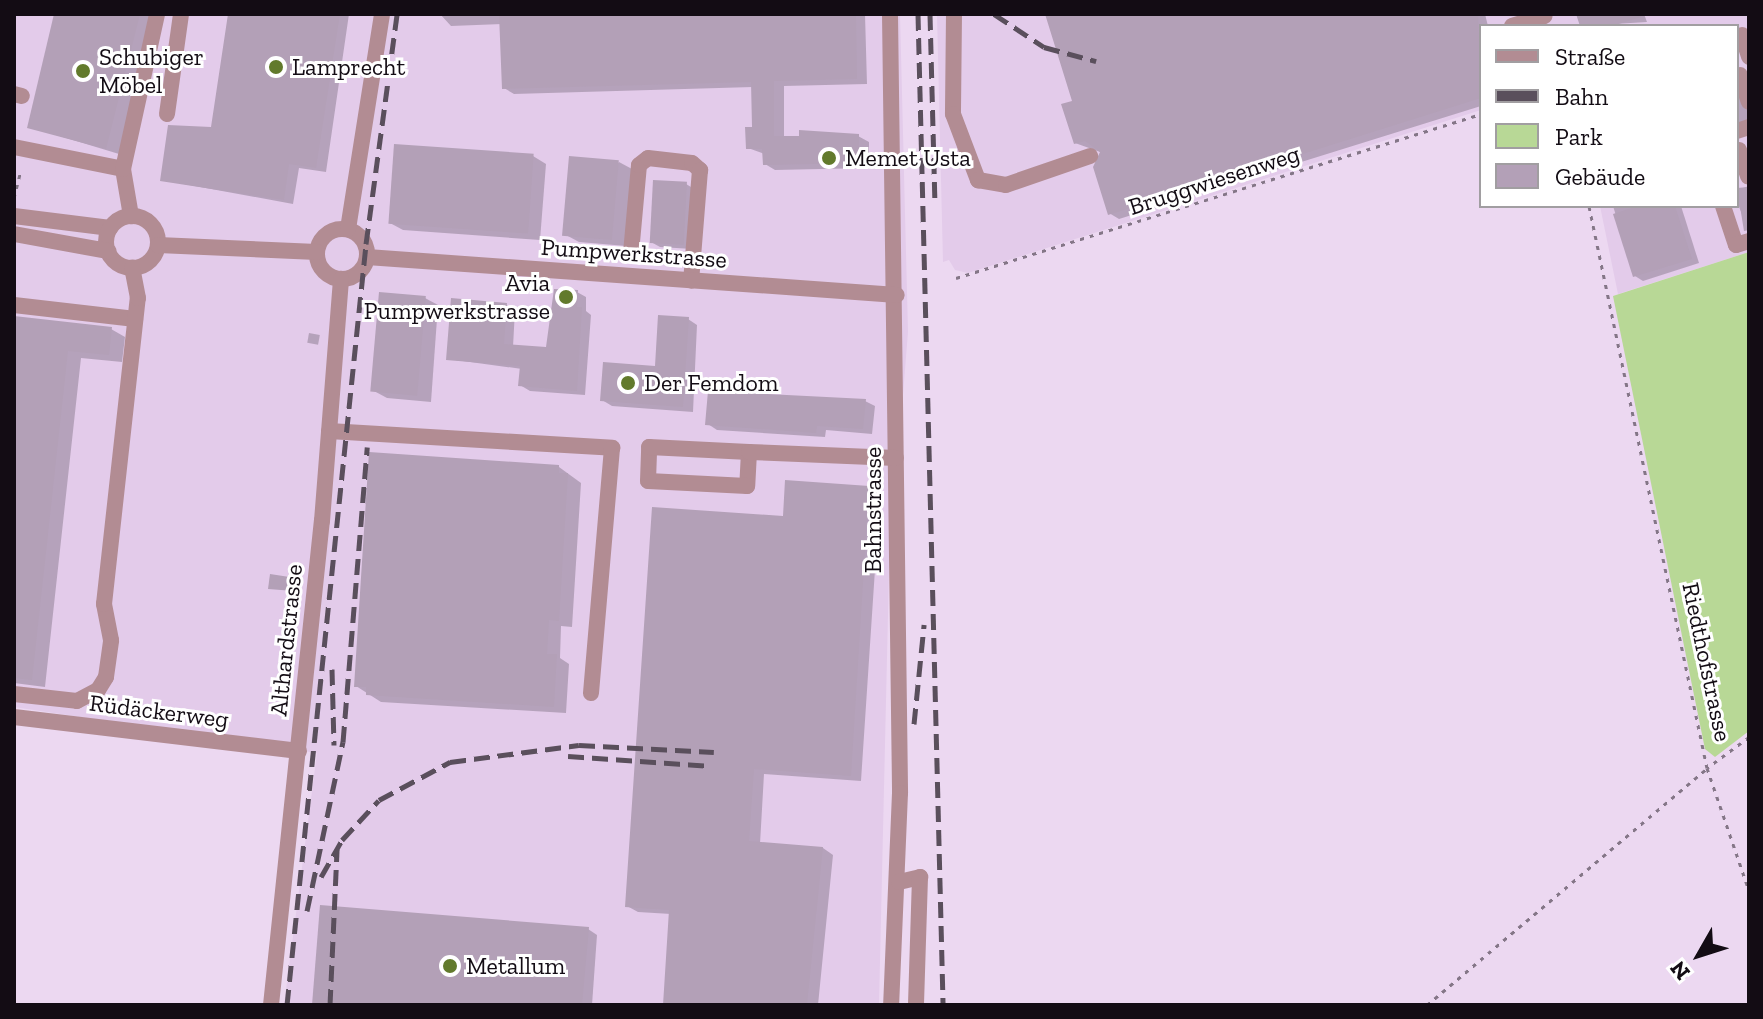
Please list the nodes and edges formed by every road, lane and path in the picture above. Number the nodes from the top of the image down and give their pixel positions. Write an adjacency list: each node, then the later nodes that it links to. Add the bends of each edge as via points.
1 (157, 14): 17 (street)
2 (181, 14): 12 (street)
3 (382, 14): 26 (street)
4 (890, 14): 38 (street, Bahnstrasse)
5 (954, 14): 16 (street, via 953,114 978,180 1006,185)
6 (1545, 19): 7 (street)
7 (1521, 24)
8 (1743, 35): 9 (street)
9 (1749, 57)
10 (1742, 74): 11 (street)
11 (1749, 102)
12 (167, 114)
13 (1479, 115): 35 (path, Bruggwiesenweg)
14 (14, 147): 17 (street)
15 (1742, 149): 19 (street)
16 (1090, 156)
17 (123, 169): 24 (street)
18 (20, 174): 20 (path)
19 (1745, 177)
20 (14, 198)
21 (1589, 208): 49 (path, Riedthofstrasse)
22 (1724, 208): 28 (street, via 1736,245)
23 (14, 216): 25 (street)
24 (131, 216): 25 (street); 29 (street, via 153,228)
25 (110, 228): 30 (street)
26 (348, 229): 31 (street, via 327,233); 33 (street, via 362,237)
27 (14, 234): 30 (street)
28 (1749, 241)
29 (158, 245): 31 (street); 34 (street, via 149,261)
30 (108, 251): 34 (street, via 117,263)
31 (317, 252): 36 (street, via 326,273)
32 (631, 253): 37 (street, via 639,165 648,158 692,163 700,170)
33 (367, 257): 36 (street, via 359,273); 37 (street, Pumpwerkstrasse)
34 (132, 268): 40 (street)
35 (956, 278)
36 (341, 279): 41 (street, Althardstrasse)
37 (691, 281): 38 (street, Pumpwerkstrasse)
38 (897, 295): 43 (street, Bahnstrasse)
39 (14, 305): 40 (street)
40 (135, 319): 45 (street, via 104,604 111,640 106,677 98,690 77,701)
41 (329, 431): 44 (street, via 612,448); 48 (street, Althardstrasse)
42 (749, 452): 42 (street, via 649,447 648,481 747,486); 43 (street)
43 (896, 458): 50 (street, Bahnstrasse)
44 (591, 693)
45 (14, 694)
46 (14, 717): 48 (street, Rüdäckerweg)
47 (1749, 737): 49 (path)
48 (299, 751): 52 (street, Althardstrasse)
49 (1707, 768): 51 (path); 55 (path, Riedthofstrasse)
50 (899, 882): 53 (street, Bahnstrasse); 54 (street, via 920,877)
51 (1749, 891)
52 (271, 1005)
53 (891, 1005)
54 (916, 1005)
55 (1427, 1005)

